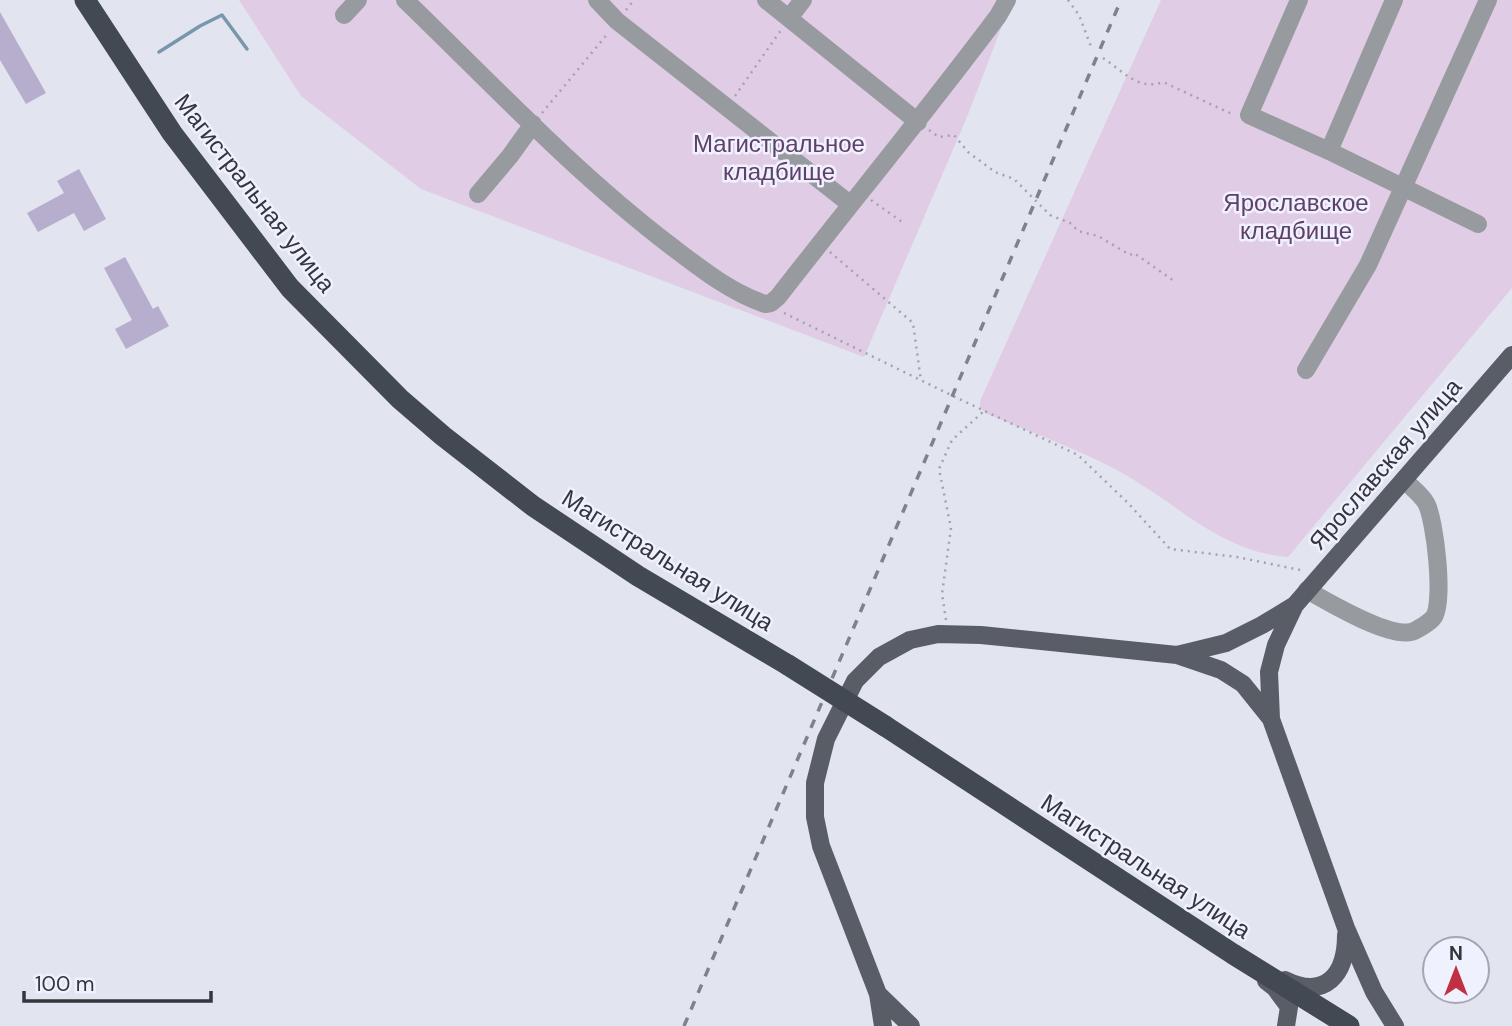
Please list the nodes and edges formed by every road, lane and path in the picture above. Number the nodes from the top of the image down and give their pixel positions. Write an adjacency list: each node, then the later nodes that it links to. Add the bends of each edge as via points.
1 (85, 0): 42 (highway, Магистральная улица, bridge, via 172,133 290,288 400,399 463,452 533,506 638,576 885,726)
2 (358, 0): 12 (lane)
3 (405, 0): 20 (lane)
4 (597, 0): 14 (lane)
5 (766, 0): 13 (lane)
6 (803, 0): 13 (lane)
7 (1007, 0): 19 (lane)
8 (1069, 0): 15 (path)
9 (1299, 0): 18 (lane)
10 (1394, 0): 21 (lane)
11 (1488, 0): 22 (lane)
12 (344, 15)
13 (789, 18): 17 (path); 19 (lane)
14 (617, 21): 17 (lane); 20 (path)
15 (1092, 49)
16 (1103, 58): 18 (path, via 1140,84 1163,82 1238,117)
17 (726, 108): 24 (lane)
18 (1249, 115): 21 (lane)
19 (918, 122): 24 (lane); 28 (path, via 939,137 954,135 995,172 1014,179 1050,215 1134,253)
20 (533, 124): 23 (lane); 29 (lane, via 643,225 708,274)
21 (1329, 151): 22 (lane)
22 (1404, 189): 26 (lane); 31 (lane, via 1368,265)
23 (478, 194)
24 (855, 198): 25 (path); 27 (lane)
25 (905, 224)
26 (1478, 225)
27 (820, 243): 29 (lane, via 778,297); 32 (path, via 913,323)
28 (1174, 281)
29 (765, 304): 32 (path)
30 (1512, 355): 34 (main road, Ярославская улица)
31 (1306, 370)
32 (921, 381): 33 (path)
33 (984, 411): 35 (path, via 1078,455 1170,549); 38 (path, via 952,440 939,469 951,528 942,594)
34 (1404, 480): 36 (main road, Ярославская улица); 36 (lane, via 1425,500 1432,516 1438,559 1433,618 1411,632 1398,631 1355,617)
35 (1305, 571)
36 (1307, 590): 37 (main road, Ярославская улица)
37 (1295, 605): 39 (main road, via 1226,642); 40 (main road, via 1269,672)
38 (947, 622)
39 (1177, 654): 40 (main road, via 1221,670 1243,684); 43 (main road, via 937,634 910,640 879,657 855,681 826,740 815,783 815,817 821,846)
40 (1271, 719): 41 (main road)
41 (1346, 928): 42 (main road, via 1343,962 1333,978 1310,988 1294,985); 48 (main road, via 1374,992)
42 (1233, 954): 46 (main road, via 1282,997 1289,1007); 47 (highway, Магистральная улица)
43 (878, 994): 44 (main road); 45 (main road)
44 (883, 1026)
45 (911, 1026)
46 (1286, 1026)
47 (1349, 1026)
48 (1395, 1026)

